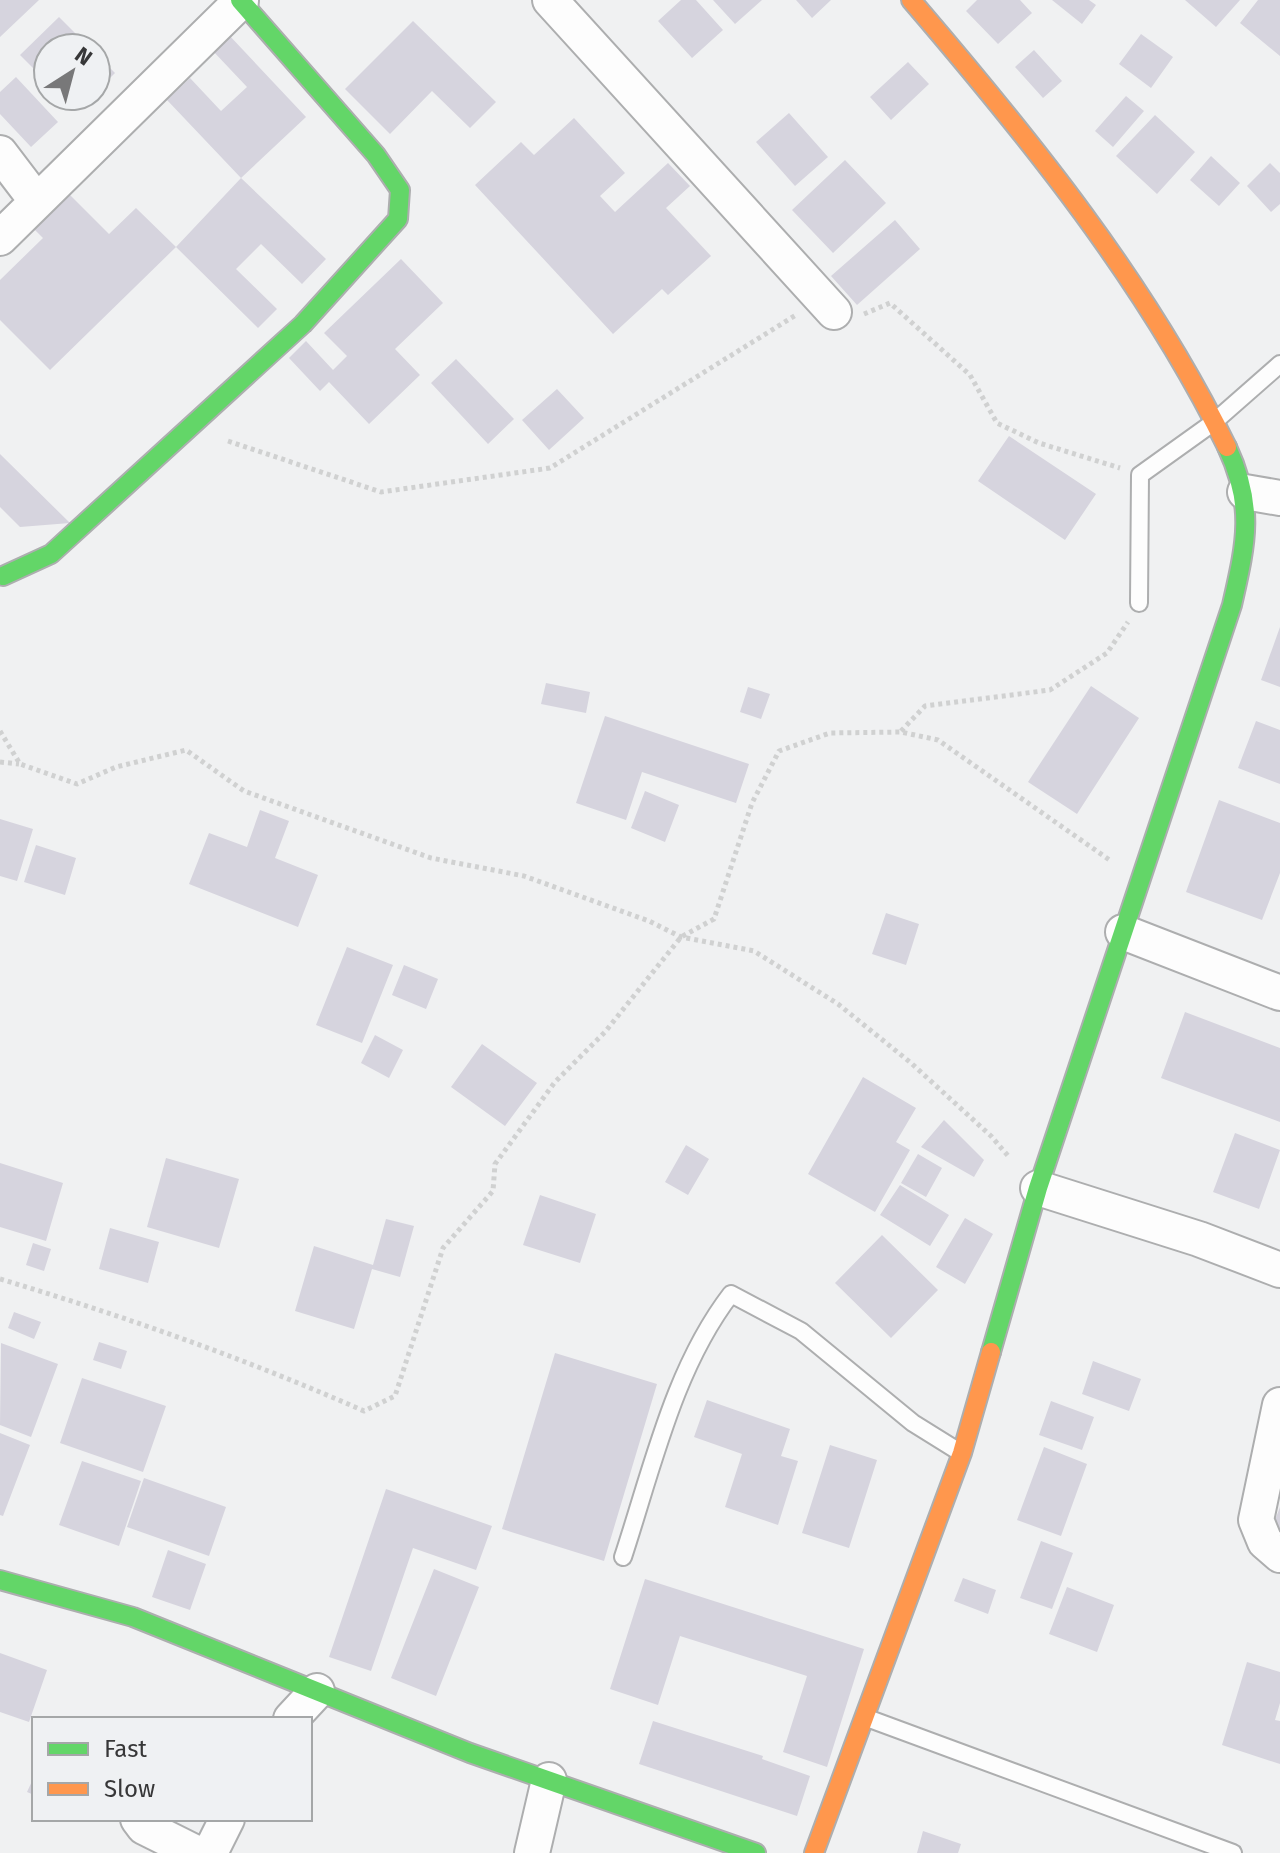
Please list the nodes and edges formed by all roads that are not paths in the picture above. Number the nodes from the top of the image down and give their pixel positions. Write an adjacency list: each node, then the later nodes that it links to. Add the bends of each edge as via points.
1 (241, 0): 5 (street); 12 (street, via 376,155 400,190 398,219 303,324 51,554)
2 (550, 0): 7 (street)
3 (912, 0): 9 (street, via 1083,210 1163,328)
4 (0, 153): 5 (street)
5 (35, 199): 6 (street)
6 (0, 238)
7 (834, 312)
8 (1280, 364): 9 (lane)
9 (1214, 422): 10 (street); 13 (lane, via 1140,475)
10 (1245, 492): 11 (street); 14 (street, via 1245,541 1232,605)
11 (1280, 498)
12 (3, 576)
13 (1139, 603)
14 (1123, 932): 15 (street); 16 (street)
15 (1280, 993)
16 (1038, 1188): 17 (street); 19 (street)
17 (1280, 1270)
18 (1280, 1405): 20 (street, via 1256,1520 1265,1542)
19 (962, 1453): 21 (lane, via 913,1423 801,1331 731,1294 712,1319 679,1389); 25 (street)
20 (1280, 1555)
21 (623, 1557)
22 (0, 1580): 23 (street, via 133,1617)
23 (317, 1691): 24 (street); 26 (street)
24 (293, 1717)
25 (865, 1717): 33 (street); 34 (lane)
26 (549, 1780): 31 (street); 32 (street)
27 (140, 1821): 29 (street)
28 (226, 1821): 30 (street)
29 (196, 1853)
30 (210, 1853)
31 (532, 1853)
32 (756, 1853)
33 (814, 1853)
34 (1233, 1853)

